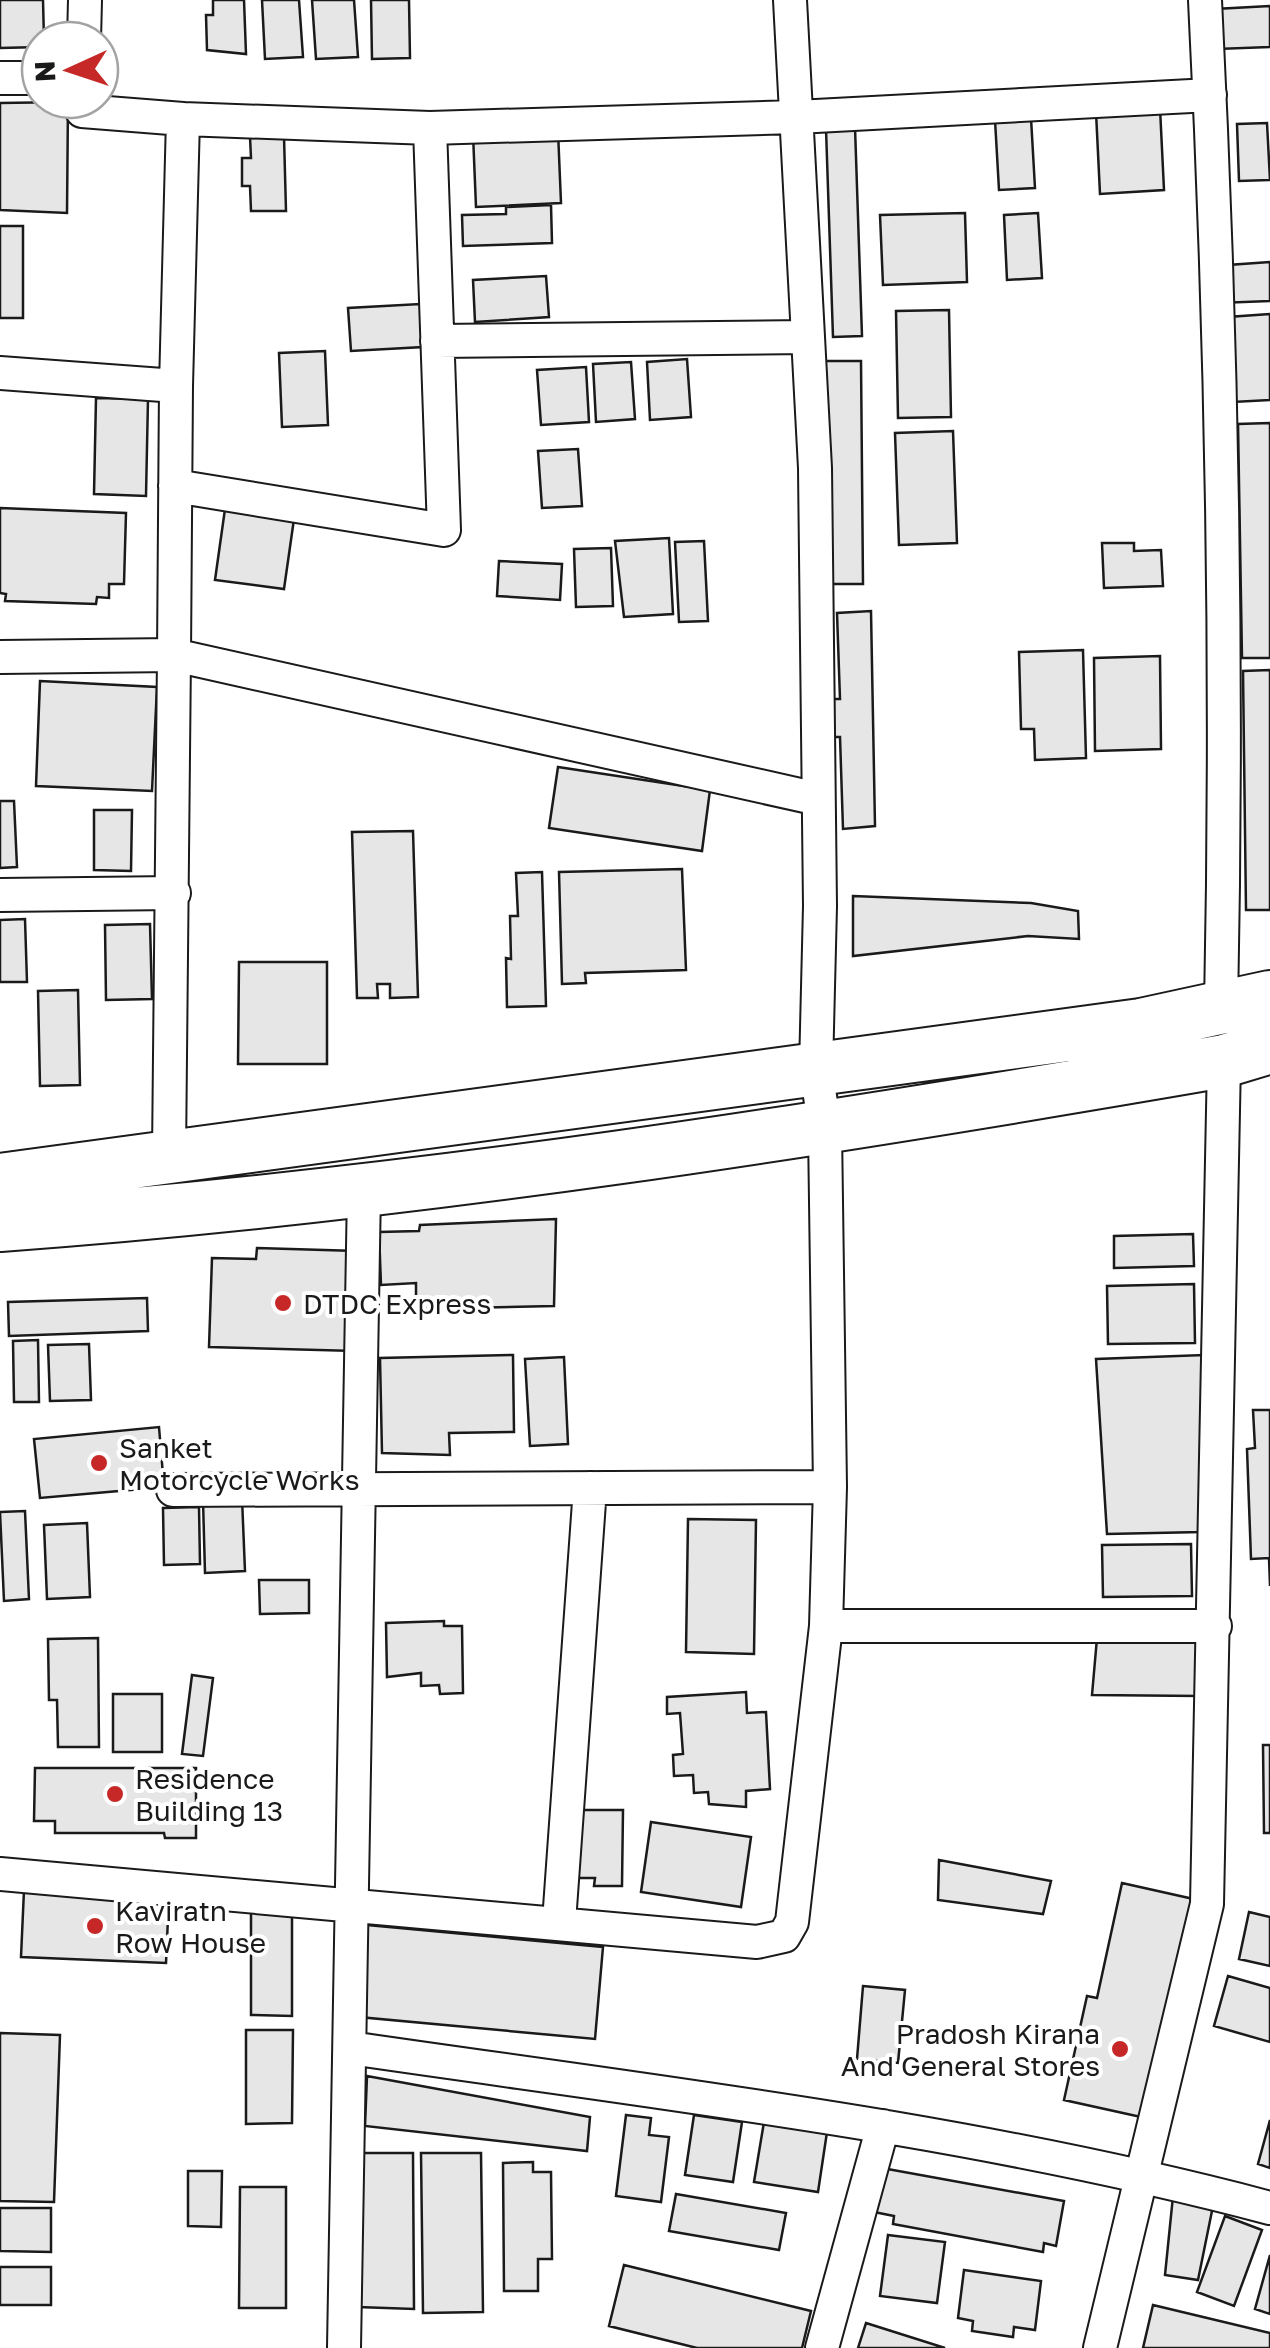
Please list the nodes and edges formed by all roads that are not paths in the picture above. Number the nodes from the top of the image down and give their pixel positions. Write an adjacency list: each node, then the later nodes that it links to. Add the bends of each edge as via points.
1 (790, 0): 5 (street)
2 (1205, 0): 3 (street)
3 (1210, 95): 5 (street); 18 (street, via 1226,782)
4 (120, 113): 6 (street)
5 (797, 117): 7 (street); 8 (street)
6 (183, 119): 7 (street); 11 (street)
7 (430, 128): 9 (street)
8 (808, 337): 9 (street); 15 (street)
9 (438, 340): 12 (street, via 444,530)
10 (0, 373): 11 (street)
11 (176, 386): 12 (street)
12 (175, 486): 13 (street)
13 (174, 655): 14 (street); 15 (street); 16 (street)
14 (0, 658)
15 (818, 799): 20 (street)
16 (174, 894): 17 (street); 22 (street)
17 (0, 895)
18 (1246, 1003): 20 (main road, via 1140,1025)
19 (1247, 1054): 21 (main road); 31 (street)
20 (816, 1068): 21 (street); 22 (main road)
21 (825, 1130): 24 (main road); 27 (street)
22 (169, 1156): 23 (main road)
23 (0, 1180)
24 (364, 1190): 25 (main road); 28 (street)
25 (0, 1225)
26 (590, 1488): 27 (street); 28 (street); 34 (street)
27 (830, 1488): 30 (street)
28 (359, 1489): 29 (street); 33 (street)
29 (173, 1490)
30 (826, 1626): 31 (street); 34 (street, via 792,1922 784,1936 757,1942)
31 (1215, 1626): 37 (street, via 1207,1904)
32 (0, 1874): 33 (street)
33 (352, 1902): 34 (street); 35 (street)
34 (559, 1922)
35 (350, 2048): 36 (street); 39 (street)
36 (883, 2126): 37 (street); 40 (street)
37 (1145, 2174): 38 (street); 41 (street)
38 (1270, 2208)
39 (344, 2348)
40 (822, 2348)
41 (1100, 2348)

